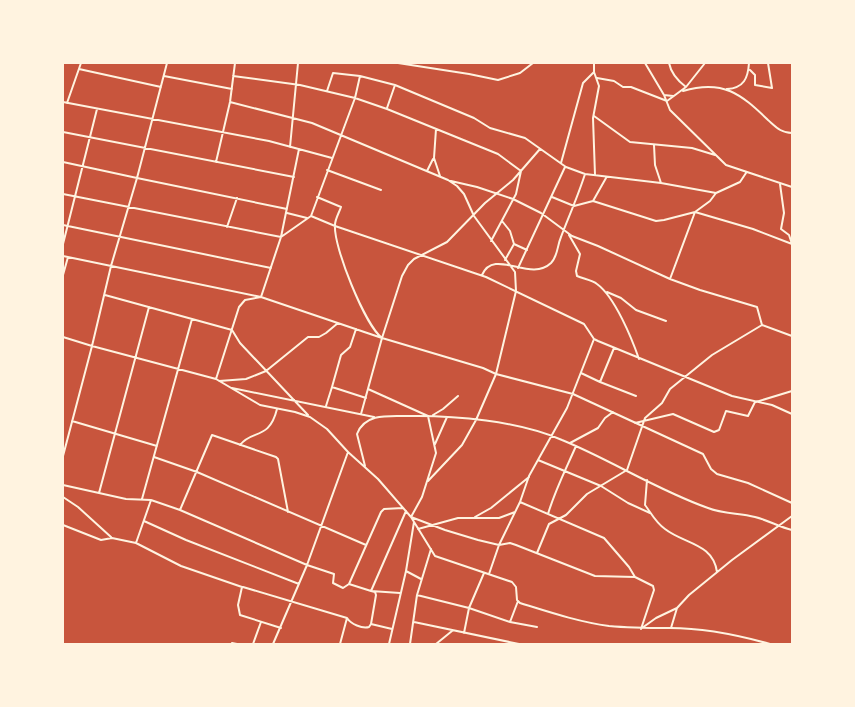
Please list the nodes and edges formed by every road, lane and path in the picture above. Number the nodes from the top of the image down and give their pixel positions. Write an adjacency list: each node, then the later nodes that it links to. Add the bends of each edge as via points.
1 (81, 63): 13 (street)
2 (167, 63): 16 (street)
3 (235, 63): 17 (street)
4 (298, 63): 20 (street)
5 (398, 63): 6 (street, via 498,80 520,73)
6 (533, 63)
7 (594, 63): 15 (street)
8 (645, 63): 28 (street)
9 (669, 63): 23 (street, via 677,80)
10 (705, 63): 23 (street)
11 (749, 63): 14 (street)
12 (768, 63): 14 (street, via 772,88 755,85 755,75)
13 (79, 70): 22 (street); 34 (street)
14 (750, 70): 25 (street, via 738,87)
15 (594, 72): 19 (street); 56 (street, via 583,83)
16 (164, 76): 22 (street); 24 (street)
17 (233, 76): 20 (street); 24 (street)
18 (360, 76): 21 (street); 26 (street, via 333,73); 30 (street)
19 (597, 78): 31 (street, via 614,81 623,87 631,87); 37 (street, via 599,86)
20 (296, 84): 26 (street); 38 (street)
21 (395, 85): 36 (street); 50 (street, via 474,118 490,128 525,138)
22 (161, 87): 39 (street)
23 (686, 88): 27 (street)
24 (232, 89): 33 (street)
25 (724, 90): 27 (street, via 700,87); 43 (street, via 739,94 778,129)
26 (327, 91): 30 (street)
27 (681, 92): 29 (street)
28 (664, 95): 29 (street); 31 (street)
29 (674, 96): 31 (street)
30 (355, 98): 36 (street); 44 (street)
31 (667, 101): 51 (street, via 670,110)
32 (63, 102): 34 (street)
33 (230, 102): 38 (street); 42 (street)
34 (68, 103): 35 (street)
35 (97, 109): 39 (street); 45 (street)
36 (387, 109): 40 (street)
37 (594, 116): 46 (street, via 626,140); 64 (street)
38 (292, 117): 44 (street); 47 (street)
39 (152, 119): 42 (street); 48 (street)
40 (436, 129): 53 (street); 61 (street, via 498,154)
41 (63, 132): 45 (street)
42 (223, 132): 47 (street); 55 (street)
43 (792, 133)
44 (342, 135): 52 (street); 60 (street)
45 (91, 138): 48 (street); 57 (street)
46 (654, 145): 51 (street, via 692,148); 70 (street, via 655,165)
47 (290, 147): 49 (street)
48 (145, 148): 55 (street); 67 (street)
49 (300, 149): 52 (street); 65 (street)
50 (540, 149): 56 (street); 61 (street)
51 (716, 156): 62 (street, via 729,167)
52 (332, 158): 59 (street)
53 (434, 158): 60 (street); 66 (street)
54 (63, 162): 57 (street)
55 (216, 162): 65 (street)
56 (561, 163): 58 (street)
57 (84, 166): 67 (street); 77 (street)
58 (566, 167): 63 (street); 79 (street)
59 (327, 170): 73 (street); 78 (street)
60 (427, 171): 66 (street)
61 (521, 171): 76 (street); 81 (street)
62 (746, 173): 71 (street); 74 (street, via 736,185)
63 (585, 174): 64 (street); 83 (street)
64 (595, 175): 68 (street)
65 (294, 177): 85 (street)
66 (441, 177): 69 (street)
67 (137, 178): 80 (street); 84 (street)
68 (606, 178): 70 (street); 82 (street)
69 (448, 180): 76 (street); 89 (street, via 464,194)
70 (661, 183): 74 (street)
71 (780, 183): 72 (street); 104 (street, via 784,212 782,229 789,235)
72 (792, 187)
73 (381, 190)
74 (716, 192): 86 (street, via 710,201)
75 (63, 194): 77 (street)
76 (498, 194): 81 (street); 89 (street)
77 (76, 197): 84 (street); 94 (street)
78 (317, 197): 88 (street); 95 (street, via 341,207)
79 (552, 197): 83 (street); 90 (street)
80 (237, 198): 85 (street); 96 (street)
81 (514, 200): 90 (street); 92 (street)
82 (594, 201): 83 (street); 86 (street, via 656,221)
83 (574, 206): 97 (street)
84 (129, 207): 96 (street); 99 (street)
85 (287, 209): 87 (street)
86 (695, 212): 104 (street, via 753,229); 116 (street)
87 (286, 213): 91 (street); 100 (street)
88 (311, 216): 91 (street); 95 (street)
89 (474, 216): 101 (street); 106 (street, via 447,242)
90 (544, 216): 97 (street); 105 (street)
91 (307, 218): 100 (street)
92 (502, 222): 101 (street); 103 (street, via 510,231)
93 (63, 226): 94 (street)
94 (68, 226): 99 (street); 102 (street)
95 (335, 226): 106 (street); 130 (street, via 346,273 372,328)
96 (227, 227): 100 (street)
97 (563, 231): 98 (street); 113 (street, via 557,252 550,263 535,270)
98 (569, 234): 116 (street); 118 (street, via 580,254 576,271 578,276 597,284)
99 (120, 237): 110 (street); 112 (street)
100 (281, 237): 112 (street)
101 (491, 241): 109 (street)
102 (63, 244)
103 (514, 244): 105 (street); 109 (street)
104 (792, 244)
105 (528, 250): 113 (street)
106 (422, 255): 115 (street); 130 (street, via 408,265 402,276)
107 (63, 256): 108 (street)
108 (68, 257): 110 (street); 114 (street)
109 (505, 260): 111 (street)
110 (111, 266): 119 (street); 120 (street)
111 (511, 266): 113 (street); 115 (street, via 497,263 488,266); 117 (street, via 516,276)
112 (271, 268): 120 (street)
113 (518, 268)
114 (63, 275)
115 (482, 275): 117 (street)
116 (670, 279): 125 (street, via 757,307)
117 (516, 291): 131 (street, via 584,324); 139 (street)
118 (606, 292): 123 (street, via 621,298 636,310); 135 (street)
119 (105, 295): 121 (street); 132 (street)
120 (261, 297): 124 (street); 127 (street, via 242,303)
121 (149, 307): 122 (street); 134 (street)
122 (192, 319): 127 (street); 136 (street)
123 (666, 321)
124 (338, 323): 126 (street); 137 (street, via 323,335 308,338)
125 (762, 325): 128 (street); 140 (street, via 712,354)
126 (356, 329): 130 (street); 144 (street, via 350,347 341,355)
127 (232, 330): 137 (street); 141 (street)
128 (792, 336)
129 (63, 337): 132 (street)
130 (382, 338): 139 (street, via 475,365); 145 (street)
131 (594, 339): 133 (street); 138 (street)
132 (92, 346): 134 (street); 165 (street)
133 (614, 348): 135 (street); 142 (street)
134 (135, 357): 136 (street); 168 (street)
135 (639, 359): 140 (street)
136 (178, 369): 141 (street); 173 (street)
137 (266, 372): 141 (street, via 246,379); 151 (street)
138 (581, 373): 142 (street); 147 (street)
139 (496, 374): 147 (street); 163 (street)
140 (683, 377): 152 (street); 164 (street)
141 (217, 380): 143 (street)
142 (600, 382): 149 (street)
143 (229, 387): 151 (street); 154 (street, via 260,405)
144 (332, 387): 150 (street); 153 (street)
145 (368, 389): 150 (street); 158 (street)
146 (792, 391): 152 (street)
147 (573, 394): 155 (street); 169 (street)
148 (458, 396): 159 (street)
149 (636, 396)
150 (366, 398): 156 (street)
151 (291, 399): 153 (street); 160 (street)
152 (755, 402): 157 (street, via 784,408); 164 (street, via 748,416 726,411 719,430 714,432 673,414)
153 (326, 406): 156 (street)
154 (277, 409): 160 (street); 171 (street, via 275,417 262,433 247,438)
155 (613, 412): 166 (street); 170 (street, via 598,428)
156 (362, 414): 161 (street)
157 (792, 414)
158 (428, 416): 159 (street); 161 (street); 172 (street)
159 (432, 416): 162 (street)
160 (310, 417): 175 (street, via 327,429)
161 (376, 417): 179 (street, via 364,422 357,434)
162 (447, 417): 163 (street); 172 (street)
163 (476, 420): 169 (street, via 538,431); 185 (street, via 462,445)
164 (644, 420): 166 (street); 167 (street)
165 (72, 421): 168 (street); 176 (street)
166 (634, 423): 167 (street)
167 (642, 426): 181 (street); 193 (street, via 703,454 711,469 717,474 748,483)
168 (115, 434): 173 (street); 188 (street)
169 (551, 436): 170 (street); 178 (street)
170 (570, 443): 174 (street)
171 (240, 445): 182 (street, via 212,436); 198 (street, via 278,459)
172 (435, 445): 185 (street, via 434,462)
173 (157, 446): 177 (street)
174 (576, 446): 180 (street); 181 (street)
175 (348, 452): 179 (street); 209 (street)
176 (63, 456)
177 (154, 457): 182 (street); 190 (street)
178 (538, 460): 180 (street); 183 (street)
179 (365, 466): 194 (street)
180 (566, 470): 187 (street); 200 (street)
181 (627, 470): 184 (street); 187 (street)
182 (196, 472): 195 (street); 198 (street)
183 (529, 476): 192 (street); 203 (street, via 491,508)
184 (647, 480): 199 (street, via 645,501); 210 (street, via 710,509 728,514 754,516)
185 (428, 481): 202 (street)
186 (63, 485): 188 (street)
187 (601, 486): 199 (street, via 628,503); 204 (street, via 587,494)
188 (99, 493): 190 (street, via 126,499)
189 (63, 497): 213 (street)
190 (142, 499): 191 (street)
191 (151, 500): 195 (street); 205 (street)
192 (520, 502): 197 (street); 200 (street)
193 (792, 503)
194 (403, 508): 196 (street); 215 (street, via 384,509)
195 (180, 510): 219 (street)
196 (406, 511): 202 (street); 229 (street)
197 (516, 511): 203 (street, via 499,518); 216 (street)
198 (288, 512): 209 (street)
199 (651, 513): 221 (street, via 664,529 697,545 712,556)
200 (548, 514): 204 (street)
201 (792, 516): 210 (street)
202 (411, 517): 206 (street); 208 (street)
203 (474, 517): 208 (street, via 458,518)
204 (560, 518): 218 (street, via 549,524); 224 (street, via 604,538)
205 (144, 521): 214 (street); 226 (street)
206 (414, 522): 211 (street); 220 (street)
207 (63, 525): 213 (street, via 101,540)
208 (434, 525): 211 (street); 216 (street)
209 (322, 527): 215 (street); 219 (street)
210 (779, 527): 212 (street); 221 (street)
211 (418, 528): 217 (street)
212 (792, 530)
213 (112, 538): 214 (street)
214 (136, 543): 228 (street, via 181,566)
215 (366, 545): 227 (street)
216 (499, 545): 218 (street, via 510,543); 223 (street)
217 (431, 549): 222 (street, via 440,559); 225 (street)
218 (537, 553): 224 (street, via 595,576)
219 (307, 565): 226 (street); 227 (street, via 334,574 335,585 343,588)
220 (406, 570): 225 (street); 230 (street)
221 (717, 572): 235 (street)
222 (484, 573): 223 (street); 234 (street)
223 (489, 574): 233 (street, via 514,584)
224 (635, 577): 245 (street, via 653,586 654,590)
225 (421, 579): 231 (street)
226 (299, 584): 232 (street)
227 (349, 584): 229 (street)
228 (242, 587): 232 (street); 237 (street, via 238,612)
229 (371, 591): 230 (street); 240 (street, via 376,595)
230 (400, 593): 244 (street)
231 (417, 595): 234 (street); 238 (street)
232 (292, 601): 236 (street); 242 (street)
233 (518, 601): 239 (street); 245 (street, via 575,619)
234 (469, 608): 239 (street); 247 (street)
235 (677, 608): 243 (street); 245 (street)
236 (346, 618): 240 (street, via 365,628); 252 (street)
237 (261, 622): 242 (street); 250 (street)
238 (414, 622): 246 (street); 254 (street)
239 (510, 622): 241 (street)
240 (371, 624): 244 (street)
241 (536, 627)
242 (281, 628): 251 (street)
243 (671, 628): 245 (street); 257 (street, via 722,632)
244 (392, 629): 253 (street)
245 (641, 629)
246 (453, 631): 247 (street); 255 (street)
247 (464, 633): 256 (street)
248 (232, 643): 249 (street)
249 (237, 644)
250 (253, 644)
251 (273, 644)
252 (340, 644)
253 (388, 644)
254 (410, 644)
255 (436, 644)
256 (519, 644)
257 (770, 644)

